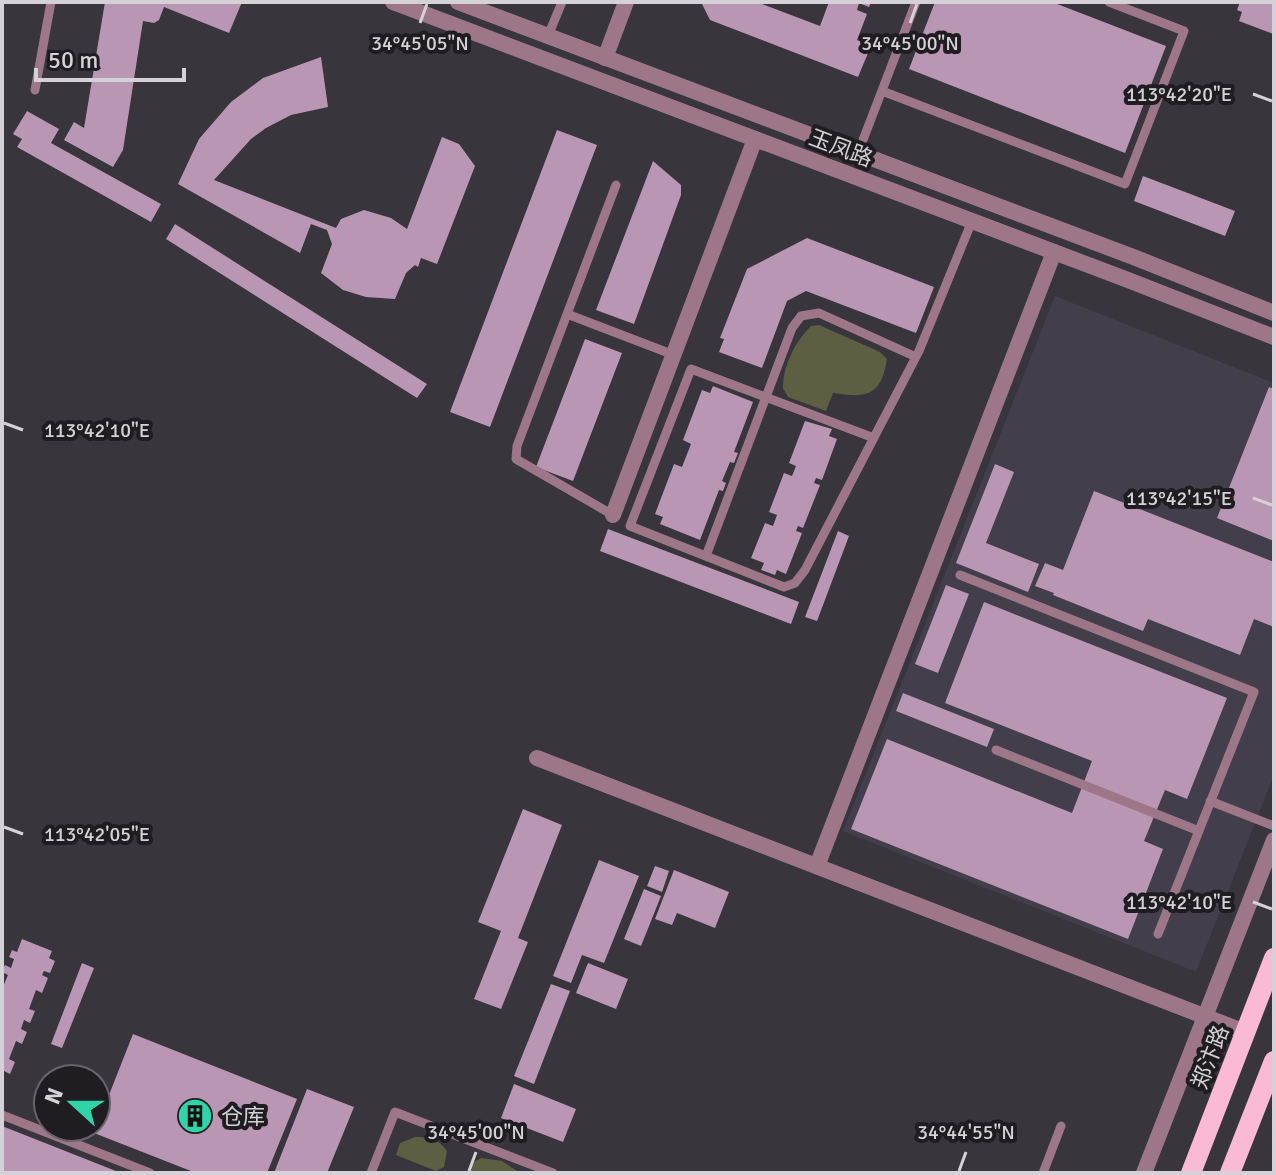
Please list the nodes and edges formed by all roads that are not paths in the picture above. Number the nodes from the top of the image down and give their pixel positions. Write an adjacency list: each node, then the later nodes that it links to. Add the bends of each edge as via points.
1 (51, 2): 10 (lane)
2 (393, 2): 12 (street, 玉凤路)
3 (458, 2): 8 (street, 玉凤路)
4 (562, 2): 8 (lane)
5 (626, 2): 9 (street)
6 (916, 2): 11 (lane)
7 (1109, 2): 11 (lane, via 1184,31 1125,184)
8 (548, 36): 9 (street, 玉凤路)
9 (605, 58): 13 (street, 玉凤路)
10 (35, 90)
11 (882, 91): 13 (lane)
12 (755, 139): 15 (street, 玉凤路); 20 (street)
13 (858, 153): 17 (street, 玉凤路)
14 (616, 185): 18 (lane)
15 (972, 221): 16 (street, 玉凤路); 21 (lane)
16 (1054, 252): 19 (street, 玉凤路); 33 (street)
17 (1274, 313)
18 (567, 314): 20 (lane); 24 (lane, via 516,459)
19 (1274, 337)
20 (674, 355): 24 (street)
21 (916, 357): 22 (lane, via 819,313 808,313 792,328); 23 (lane)
22 (766, 397): 23 (lane); 25 (lane); 25 (lane, via 691,369 630,526)
23 (874, 438): 25 (lane, via 795,583 784,587)
24 (613, 515)
25 (706, 556)
26 (960, 575): 29 (lane, via 1254,692)
27 (996, 750): 31 (lane)
28 (537, 758): 33 (street)
29 (1210, 801): 30 (lane); 31 (lane)
30 (1274, 826)
31 (1199, 831): 34 (lane)
32 (1274, 840): 36 (street)
33 (817, 866): 36 (street)
34 (1158, 934)
35 (1274, 958): 37 (main road, 郑汴路)
36 (1205, 1016): 37 (street); 47 (street)
37 (1245, 1032): 48 (main road, 郑汴路)
38 (1274, 1061): 49 (main road)
39 (2, 1115): 41 (lane)
40 (1061, 1126): 46 (lane)
41 (32, 1127)
42 (75, 1143): 44 (lane)
43 (547, 1172): 45 (lane, via 395,1112)
44 (150, 1173)
45 (371, 1173)
46 (1043, 1173)
47 (1144, 1173)
48 (1191, 1173)
49 (1230, 1173)

